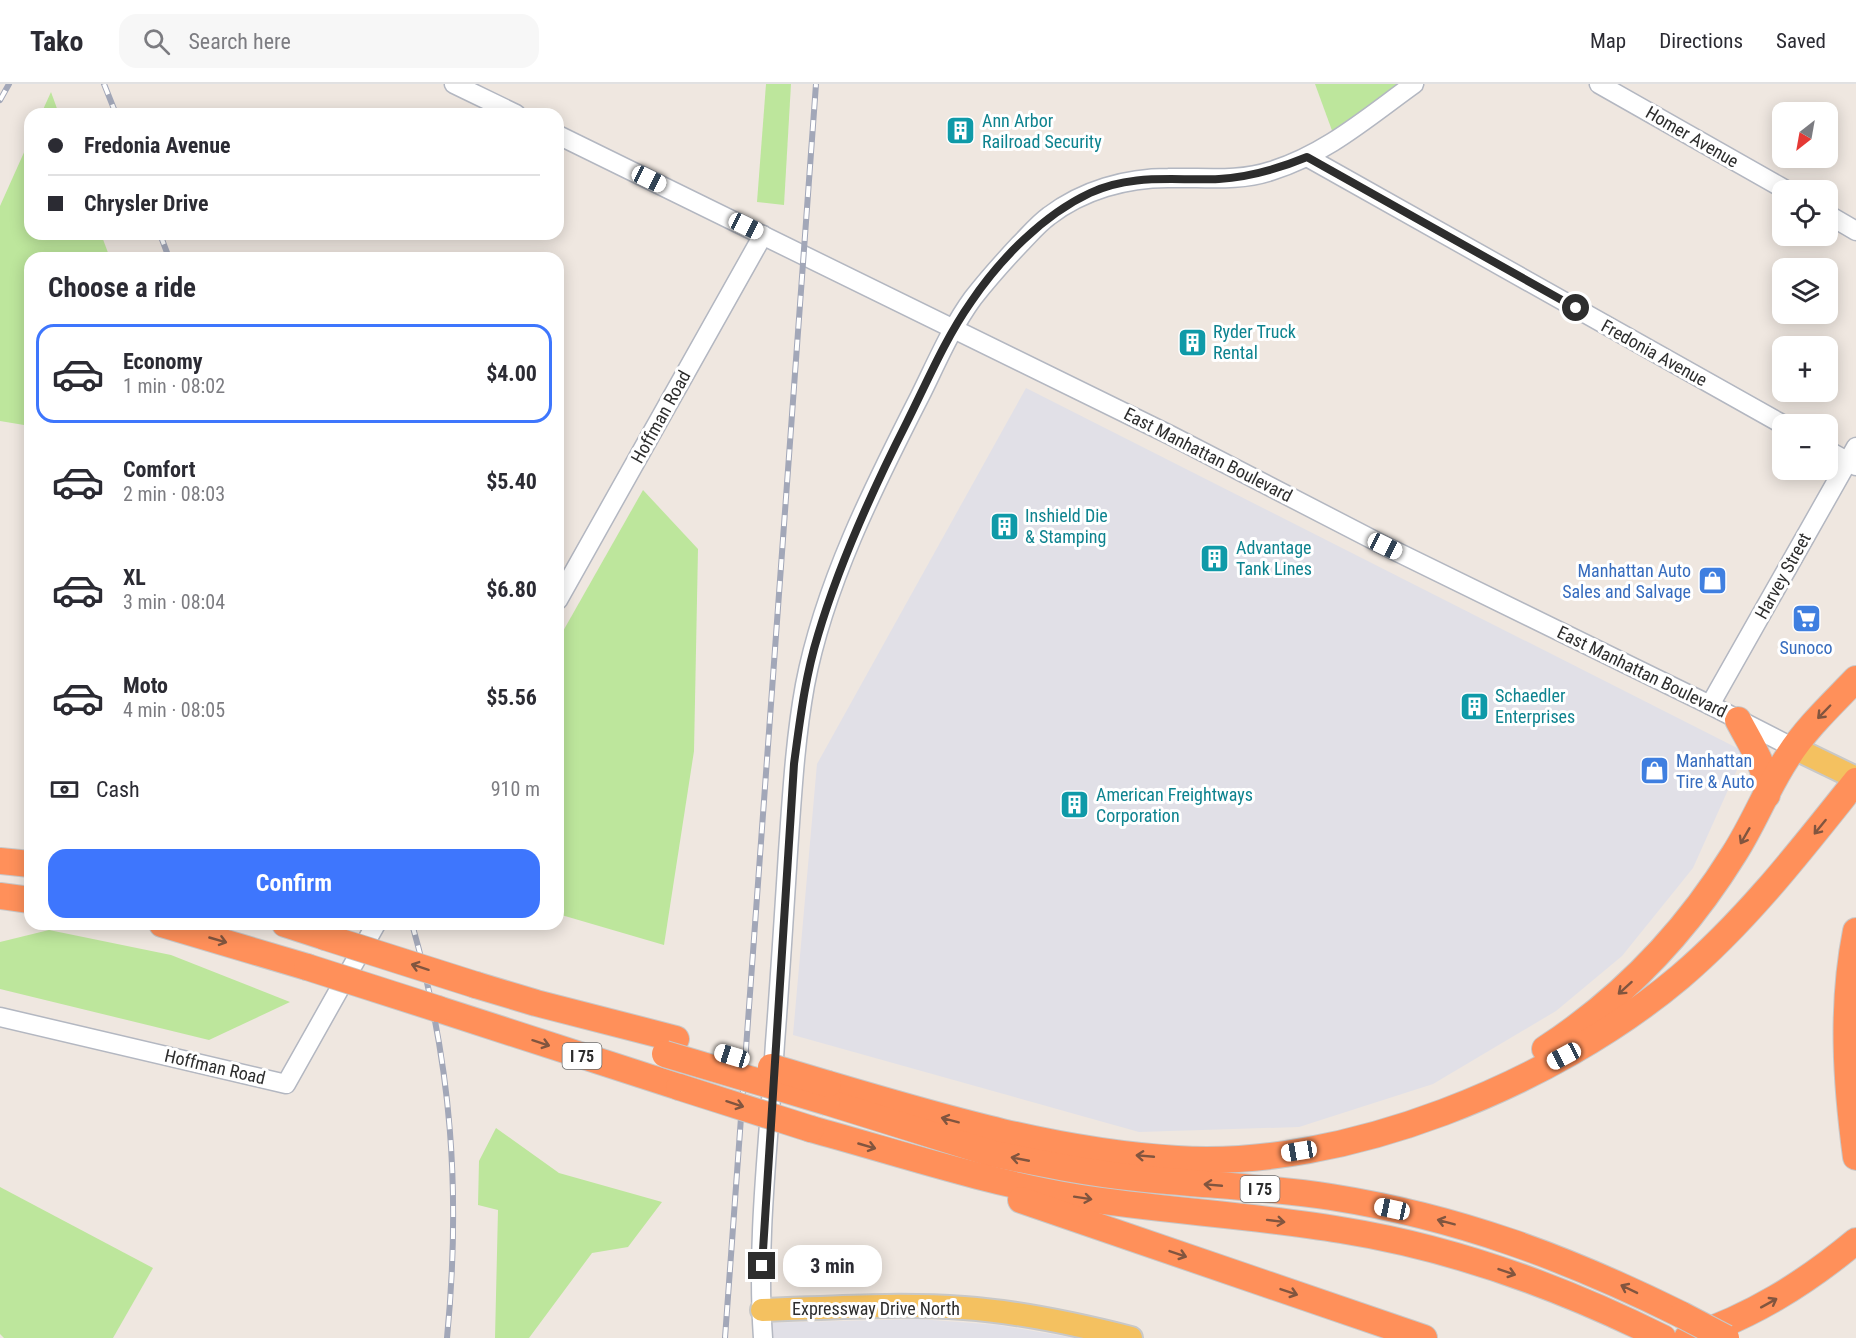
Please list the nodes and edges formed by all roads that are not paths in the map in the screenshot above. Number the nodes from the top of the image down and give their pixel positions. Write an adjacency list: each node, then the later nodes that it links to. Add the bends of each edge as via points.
1 (454, 84): 4 (street)
2 (1413, 84): 6 (street, via 1334,143)
3 (1599, 84): 7 (street, Homer Avenue)
4 (504, 108)
5 (564, 138): 10 (street, East Manhattan Boulevard)
6 (1307, 157): 11 (street, via 1245,177 1129,180 1067,204 1048,217 1004,261 971,300); 12 (street, Fredonia Avenue)
7 (1772, 182)
8 (1838, 220): 9 (street)
9 (1856, 231)
10 (763, 235): 11 (street, East Manhattan Boulevard); 15 (street, Hoffman Road)
11 (954, 328): 17 (street, East Manhattan Boulevard); 37 (street, via 861,516 834,585 806,683 793,776 762,1244)
12 (1772, 418)
13 (1838, 453): 14 (street)
14 (1853, 458): 17 (street, Harvey Street)
15 (564, 589)
16 (1856, 679): 19 (highway, one-way to 19, via 1814,722)
17 (1710, 705): 18 (street, East Manhattan Boulevard)
18 (1738, 720): 19 (street, East Manhattan Boulevard); 21 (highway, via 1766,775)
19 (1805, 754): 20 (main road, East Manhattan Boulevard); 21 (highway, via 1782,766)
20 (1856, 780): 33 (highway, one-way to 33, via 1775,881 1720,940 1660,992 1594,1038 1486,1094 1404,1126 1313,1149)
21 (1767, 795): 33 (highway, one-way to 33, via 1735,854 1681,930 1633,980 1542,1051 1484,1083 1400,1116 1319,1139 1244,1149)
22 (0, 861): 23 (highway)
23 (24, 863)
24 (0, 896): 25 (highway)
25 (24, 899)
26 (182, 930): 34 (highway, I 75, one-way to 34, bridge)
27 (303, 930): 31 (highway, one-way to 27, bridge)
28 (373, 930): 30 (street, Hoffman Road, via 286,1084)
29 (1856, 931): 32 (highway, via 1846,1002 1848,1095)
30 (0, 1017)
31 (828, 1093): 33 (highway, one-way to 31, via 1178,1160 1050,1143); 38 (highway, I 75, one-way to 31, via 1620,1285 1510,1240 1448,1222 1332,1197 1118,1176 1017,1159 990,1153)
32 (1856, 1157)
33 (1208, 1159)
34 (944, 1168): 36 (highway, one-way to 36, via 1007,1195); 39 (highway, I 75, one-way to 39, via 1074,1197 1317,1226 1401,1241 1536,1282)
35 (1856, 1241): 38 (highway, one-way to 35, via 1737,1319 1815,1274)
36 (1334, 1307): 42 (highway, via 1360,1328); 43 (highway)
37 (762, 1310): 40 (street); 41 (main road, Expressway Drive North, via 899,1305 964,1308 1048,1319)
38 (1684, 1327): 44 (highway, I 75, bridge)
39 (1653, 1333)
40 (763, 1338)
41 (1131, 1338)
42 (1386, 1338)
43 (1424, 1338)
44 (1726, 1338)

